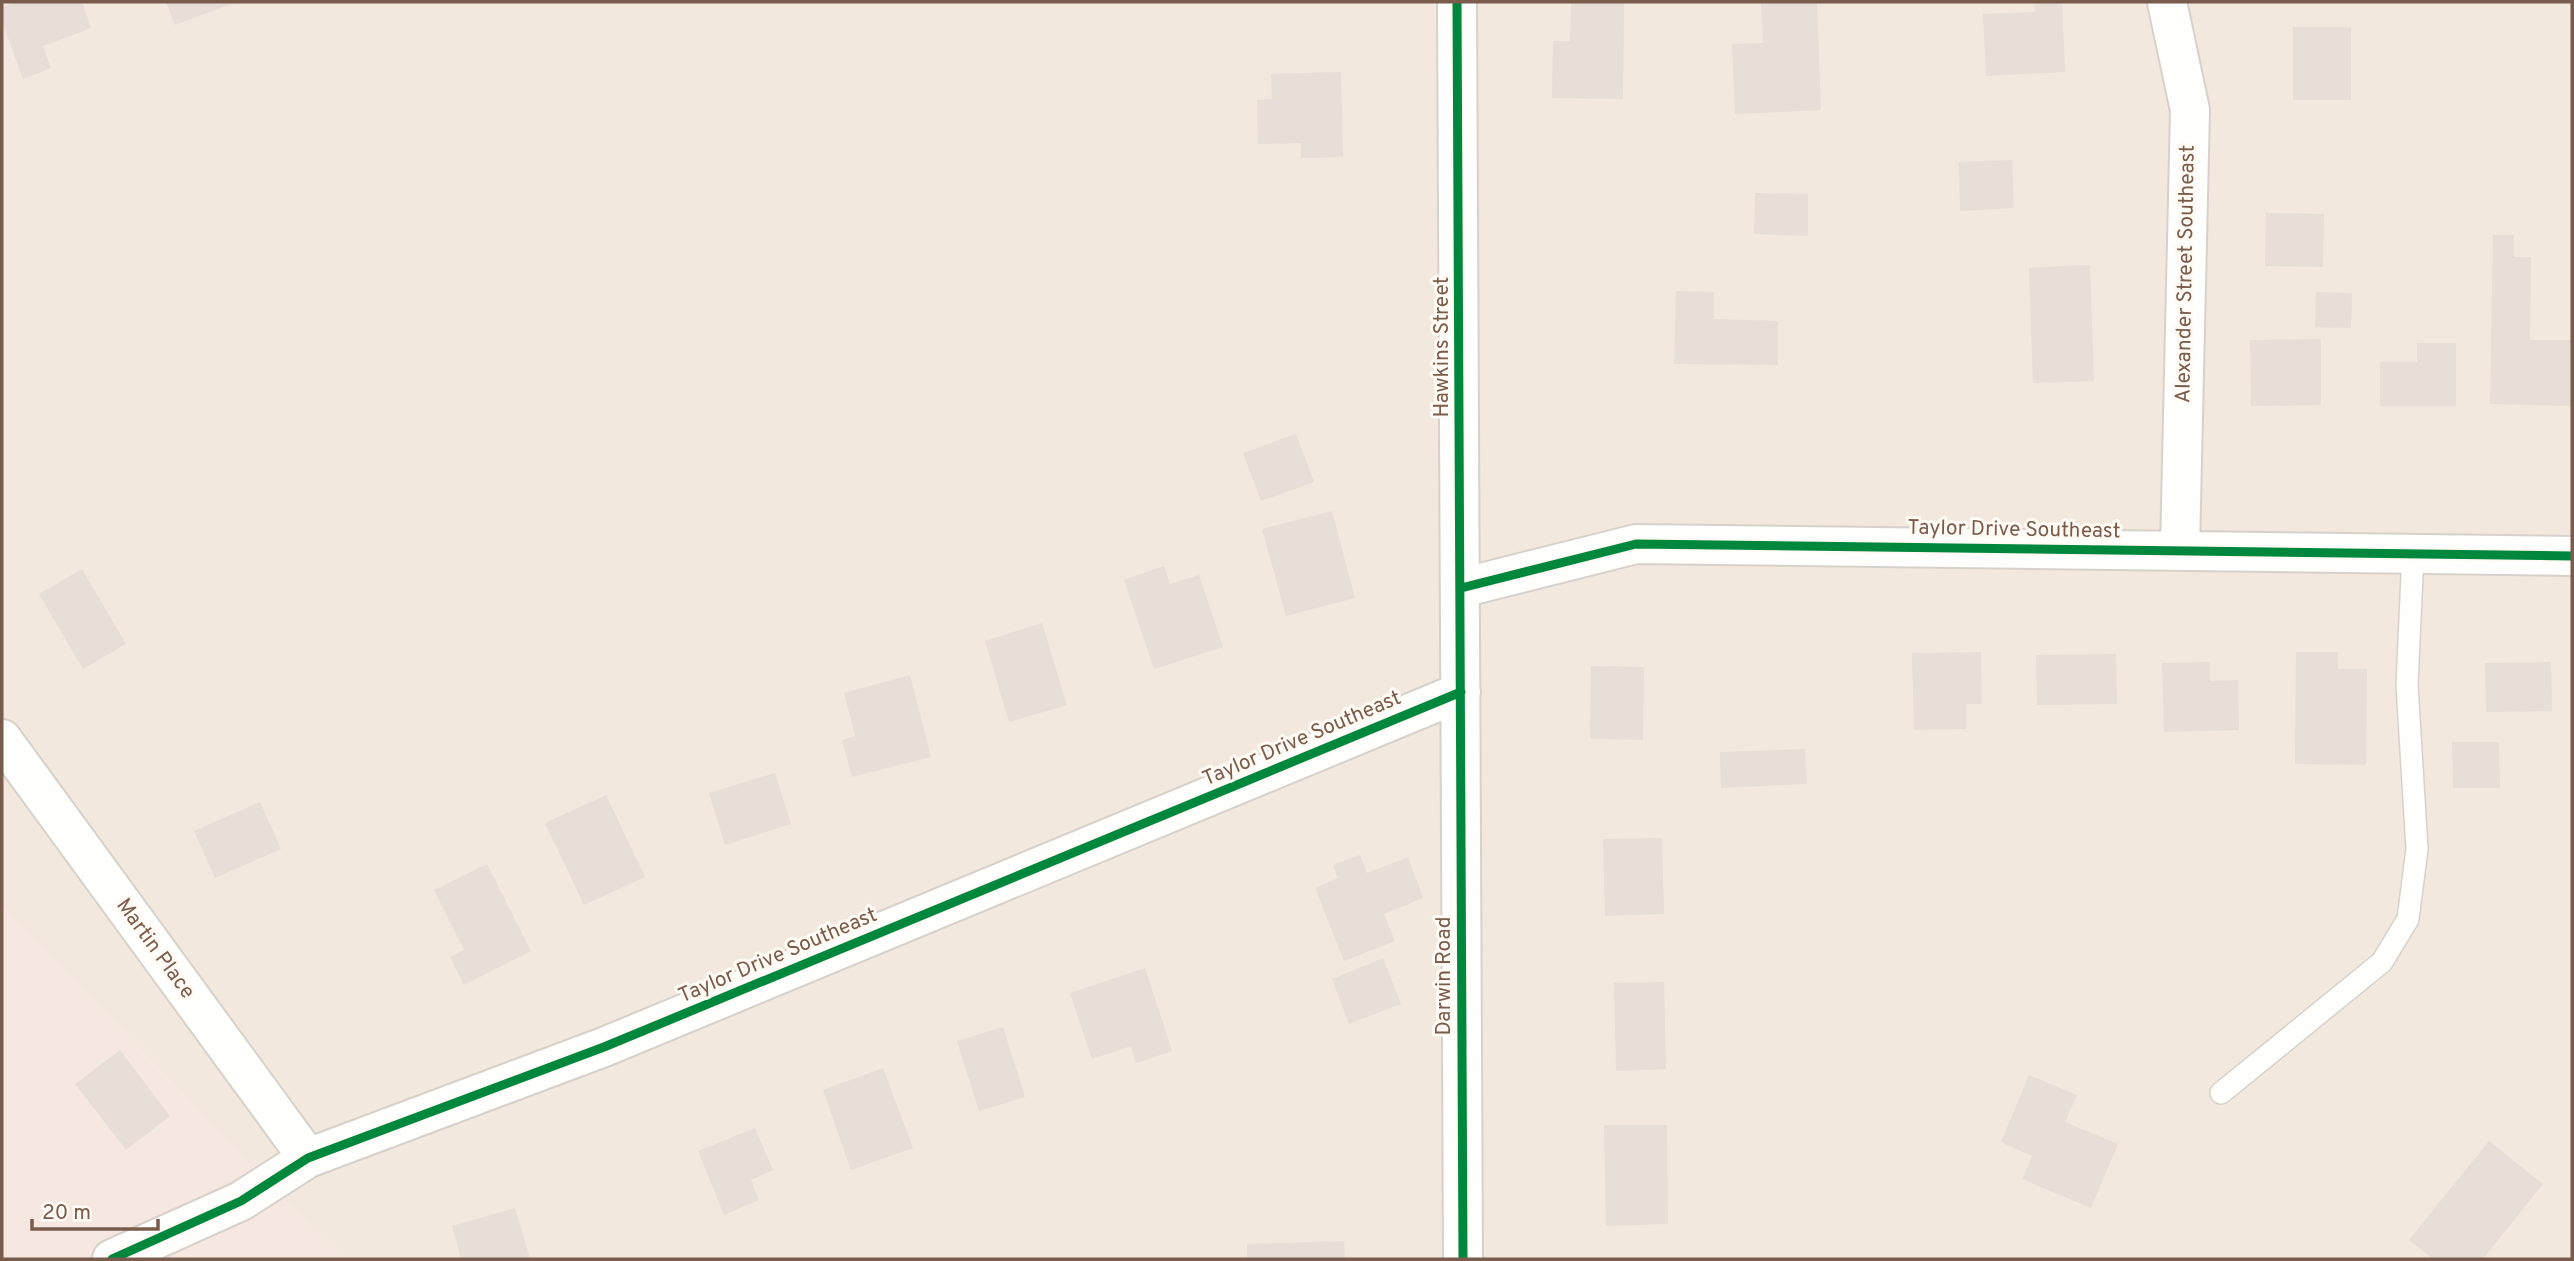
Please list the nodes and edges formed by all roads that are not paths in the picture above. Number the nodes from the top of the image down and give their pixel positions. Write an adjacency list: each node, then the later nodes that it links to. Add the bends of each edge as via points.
1 (1457, 2): 6 (street, Hawkins Street)
2 (2166, 2): 3 (street, Alexander Street Southeast, via 2190,110)
3 (2180, 550): 4 (street, Taylor Drive Southeast); 6 (street, Taylor Drive Southeast, via 1636,544)
4 (2413, 553): 5 (street, Taylor Drive Southeast); 9 (lane, via 2407,685 2417,849 2408,919 2382,962)
5 (2572, 556)
6 (1461, 588): 7 (street, Hawkins Street)
7 (1461, 692): 10 (street, Taylor Drive Southeast, via 604,1047); 12 (street, Darwin Road)
8 (2, 739): 10 (street, Martin Place)
9 (2221, 1093)
10 (308, 1158): 11 (street, Taylor Drive Southeast, via 240,1201)
11 (112, 1259)
12 (1463, 1259)

